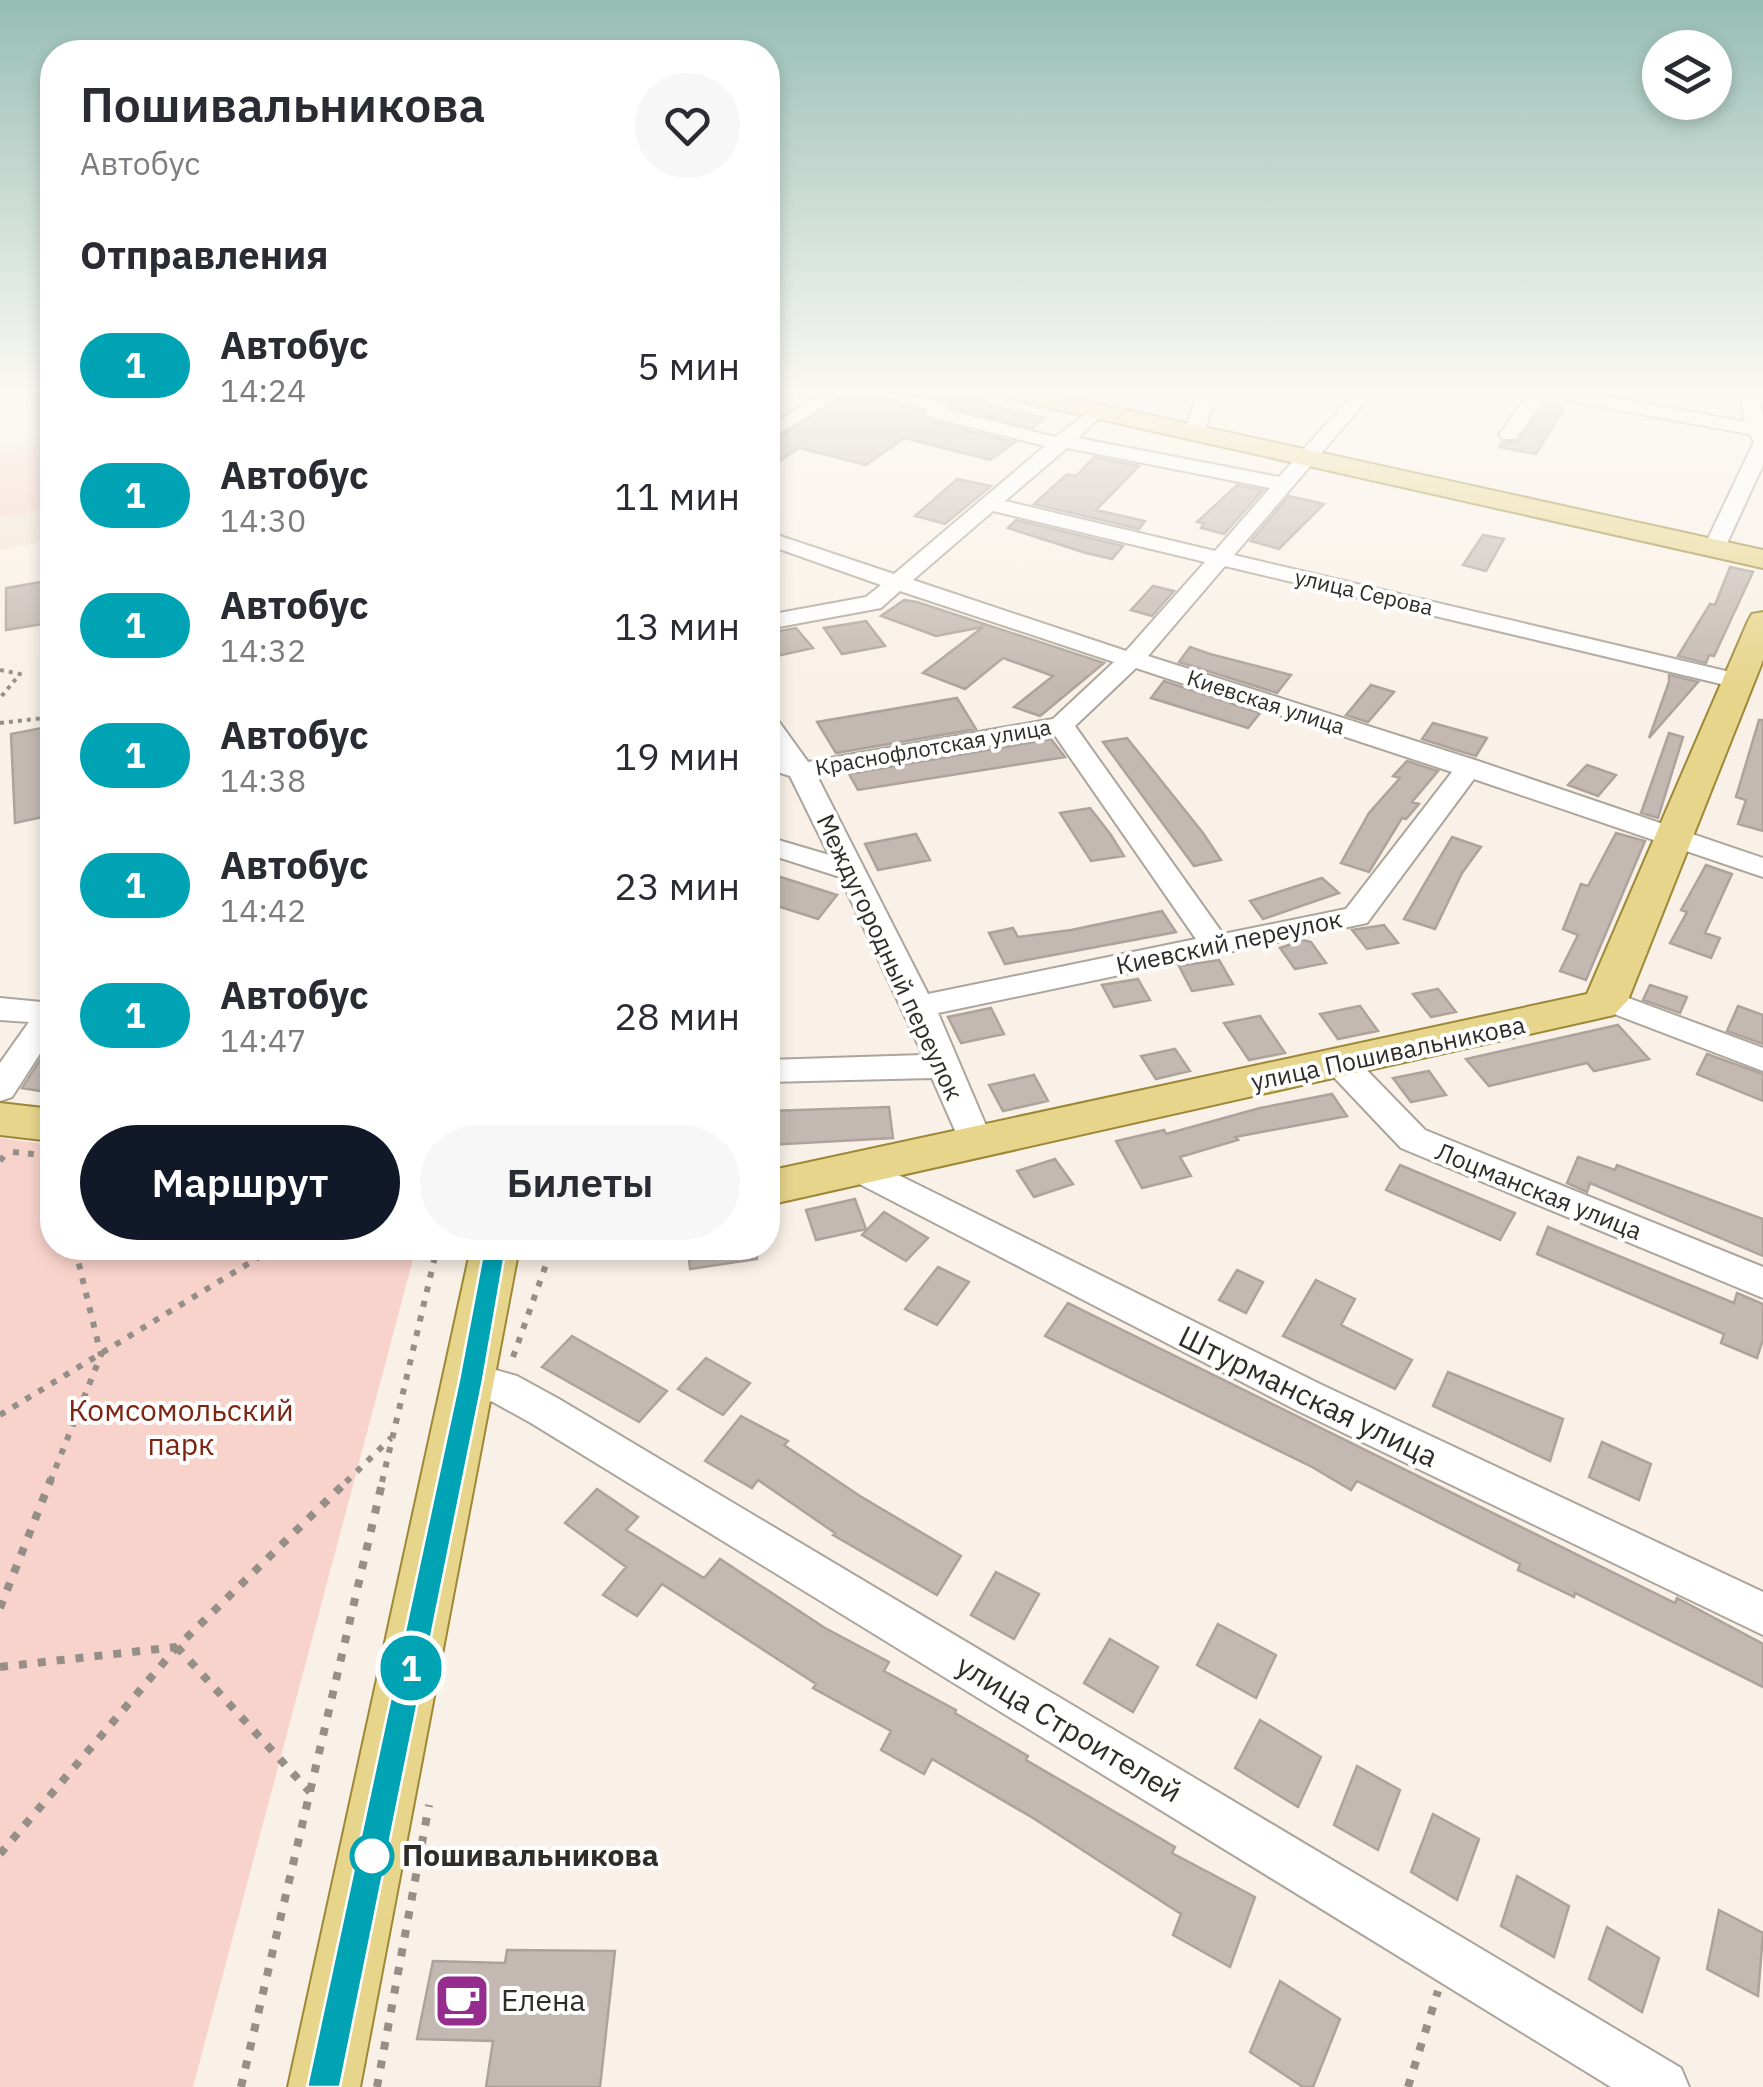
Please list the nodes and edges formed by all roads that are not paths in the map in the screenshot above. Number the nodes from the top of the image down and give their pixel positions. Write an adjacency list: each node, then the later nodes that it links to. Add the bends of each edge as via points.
1 (1004, 491): 5 (lane)
2 (1281, 491): 8 (lane, Краснофлотская улица)
3 (1460, 491): 7 (main road)
4 (1738, 491): 7 (lane)
5 (989, 504): 8 (lane, улица Серова); 10 (lane)
6 (780, 542): 10 (lane, Киевская улица)
7 (1714, 548): 9 (main road)
8 (1224, 558): 13 (lane, Краснофлотская улица); 14 (lane, улица Серова)
9 (1763, 559)
10 (897, 582): 11 (lane, via 873,602); 13 (lane, Киевская улица)
11 (780, 620)
12 (1763, 621): 14 (main road)
13 (1132, 659): 15 (lane, Краснофлотская улица); 18 (lane, Киевская улица)
14 (1738, 681): 20 (main road)
15 (1061, 725): 19 (lane, Краснофлотская улица); 24 (lane)
16 (780, 741): 19 (lane, Междугородный переулок)
17 (780, 764): 19 (lane)
18 (1468, 767): 20 (lane, Киевская улица); 24 (lane, Киевский переулок, via 1356,916)
19 (801, 770): 23 (lane, Междугородный переулок)
20 (1674, 838): 22 (lane, Киевская улица); 25 (main road)
21 (780, 850): 23 (lane)
22 (1763, 868)
23 (851, 871): 26 (lane, Междугородный переулок)
24 (1216, 946): 26 (lane, Киевский переулок)
25 (1606, 1000): 30 (lane); 31 (main road, улица Пошивальникова)
26 (919, 1006): 32 (lane, Междугородный переулок)
27 (0, 1009): 28 (lane)
28 (40, 1012)
29 (40, 1031): 34 (lane)
30 (1763, 1060)
31 (1340, 1063): 37 (main road, улица Пошивальникова); 41 (lane, Лоцманская улица, via 1413,1139)
32 (946, 1066): 33 (lane); 37 (lane, Междугородный переулок)
33 (780, 1071)
34 (0, 1090)
35 (40, 1129): 36 (main road)
36 (3, 1140)
37 (976, 1142): 38 (main road, улица Пошивальникова)
38 (858, 1168): 39 (main road, улица Пошивальникова); 43 (lane, Штурманская улица, via 1441,1463)
39 (780, 1185)
40 (493, 1260): 42 (main road)
41 (1763, 1283)
42 (471, 1380): 44 (main road); 45 (lane, улица Строителей, via 545,1411)
43 (1763, 1614)
44 (324, 2087)
45 (1662, 2087)

